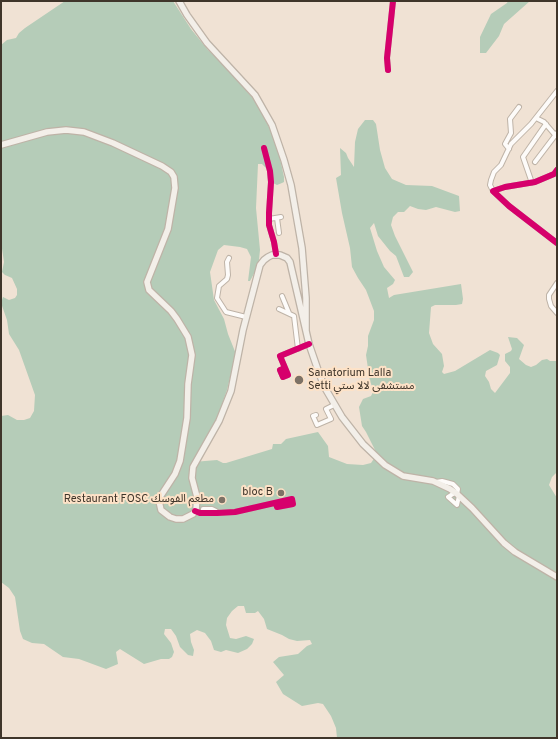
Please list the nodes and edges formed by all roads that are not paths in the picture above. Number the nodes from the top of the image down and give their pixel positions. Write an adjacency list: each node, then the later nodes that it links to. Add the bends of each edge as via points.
1 (179, 1): 27 (main road, via 207,43 255,95 272,125 291,185 302,248)
2 (393, 1): 3 (street)
3 (388, 70)
4 (557, 91): 6 (street)
5 (519, 107): 11 (street, via 510,119 511,133 505,144)
6 (536, 118): 7 (street); 11 (street)
7 (546, 124): 8 (street); 14 (street, via 522,159)
8 (557, 135): 12 (street)
9 (1, 145): 34 (main road, via 48,132 84,132 130,150 173,174 175,188 170,222 147,285 149,290 172,311 188,337 192,355 187,418 180,461 172,480 160,497 159,504 163,512 176,519 187,517)
10 (264, 148): 16 (street, via 271,182)
11 (509, 149): 15 (street, via 501,165 494,172 490,186)
12 (535, 162)
13 (557, 170): 14 (street, via 554,174)
14 (532, 182): 15 (street)
15 (493, 191): 18 (street)
16 (269, 219): 17 (street, via 279,217); 19 (street)
17 (279, 233)
18 (557, 243)
19 (276, 254): 26 (main road, via 268,257 260,265); 27 (main road, via 287,258 291,265)
20 (229, 258): 26 (street, via 227,279 220,286 217,298 226,312)
21 (557, 283): 25 (street, via 549,299)
22 (282, 296): 24 (street)
23 (279, 309): 24 (street)
24 (289, 313): 29 (street, via 294,316)
25 (557, 313)
26 (246, 317): 34 (main road, via 229,395 216,426 193,467 192,478 197,497)
27 (306, 330): 28 (main road)
28 (309, 344): 29 (street); 31 (main road)
29 (298, 348): 30 (street, via 280,356)
30 (285, 368)
31 (334, 405): 32 (street, via 326,409 331,420 317,425 313,416); 35 (main road, via 363,444 385,465 403,476 436,482 457,494 504,543)
32 (316, 415)
33 (276, 503): 34 (street, via 235,512)
34 (195, 511)
35 (557, 576)

